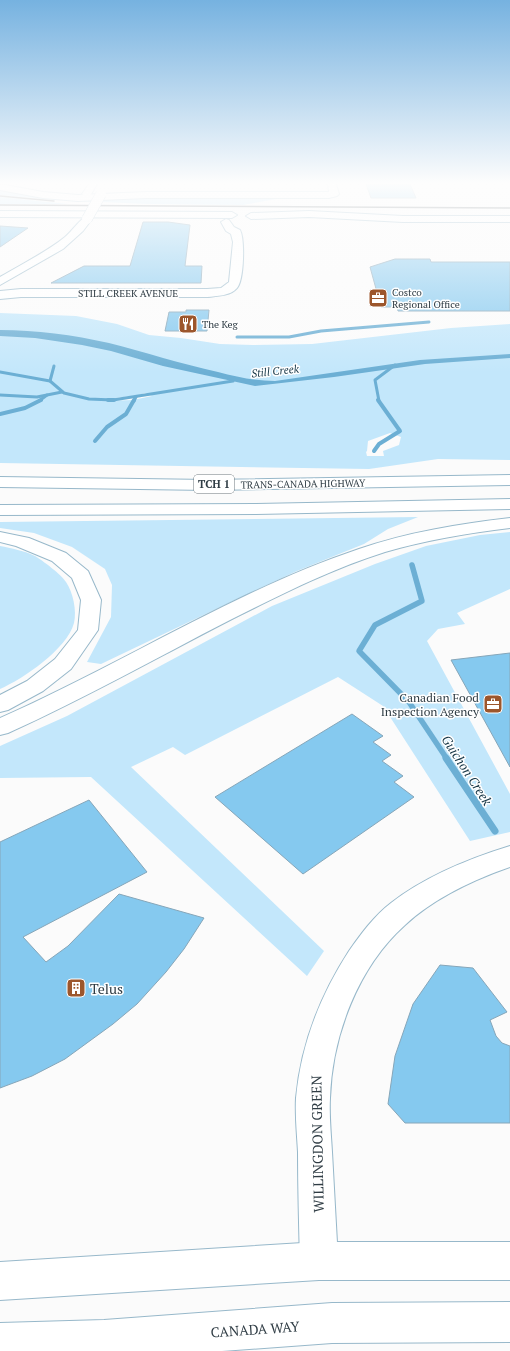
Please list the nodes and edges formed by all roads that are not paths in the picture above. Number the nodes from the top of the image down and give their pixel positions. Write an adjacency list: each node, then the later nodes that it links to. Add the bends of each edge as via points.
1 (42, 247): 4 (main road)
2 (57, 247): 5 (main road, bridge)
3 (238, 247): 7 (main road, STILL CREEK AVENUE, via 235,282 233,286 220,291)
4 (0, 271)
5 (0, 282)
6 (0, 285): 7 (main road, STILL CREEK AVENUE, via 6,290)
7 (21, 293): 8 (main road, STILL CREEK AVENUE)
8 (0, 295)
9 (0, 469): 12 (main road, via 205,471)
10 (510, 480): 12 (main road, TRANS-CANADA HIGHWAY / TCH 1)
11 (0, 482): 12 (main road, TRANS-CANADA HIGHWAY / TCH 1)
12 (429, 482)
13 (510, 504): 14 (main road, TRANS-CANADA HIGHWAY / TCH 1, via 256,509)
14 (0, 510)
15 (510, 523): 18 (main road, via 463,528 419,537 378,548 310,574 232,610)
16 (0, 538): 17 (main road, via 22,542 59,557 81,575 91,600 88,630 63,664 35,686)
17 (0, 705)
18 (0, 727)
19 (510, 856): 20 (main road, WILLINGDON GREEN, via 448,881 400,913 379,933 365,952 332,1007 319,1052 313,1099)
20 (319, 1261): 21 (main road); 22 (main road)
21 (510, 1261)
22 (0, 1281)
23 (510, 1322): 24 (main road, CANADA WAY, via 332,1323 104,1340)
24 (0, 1343)

